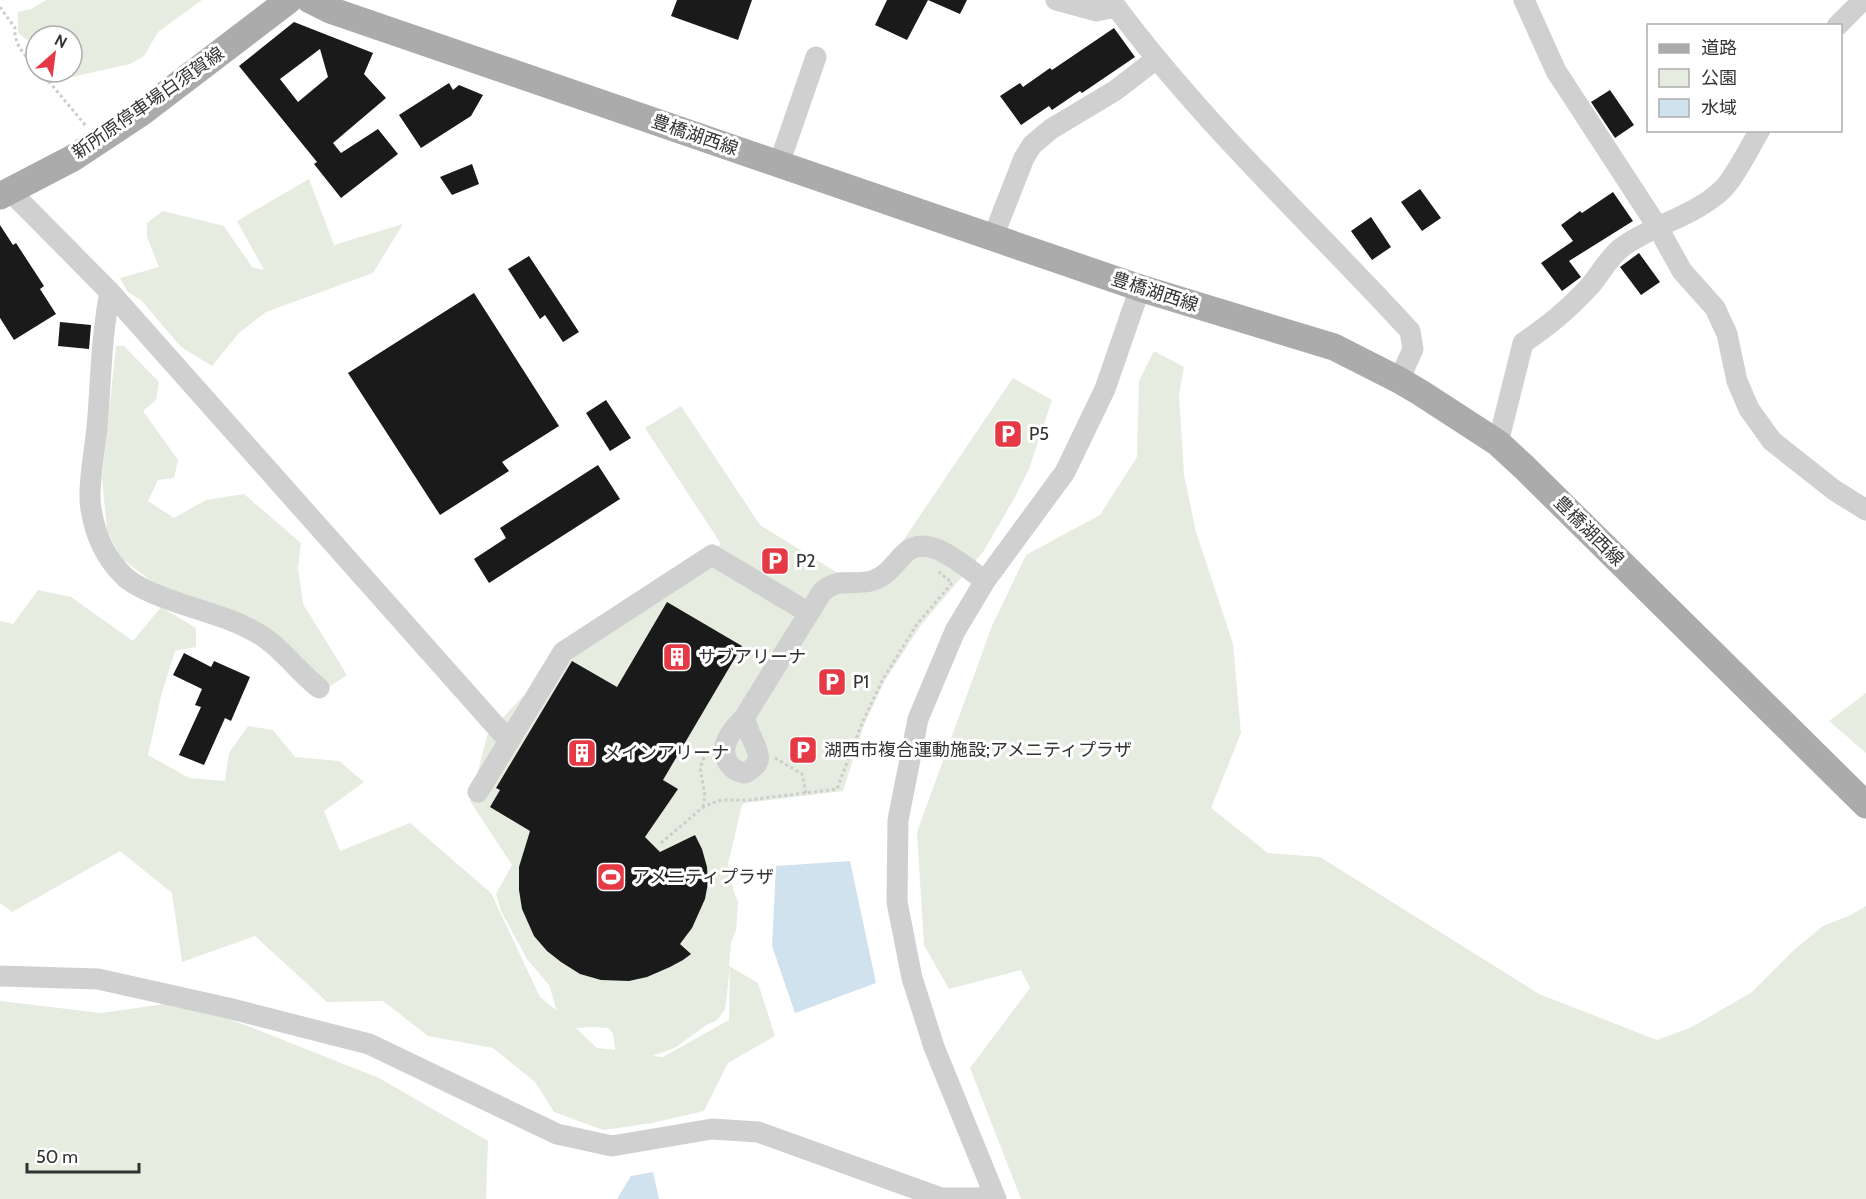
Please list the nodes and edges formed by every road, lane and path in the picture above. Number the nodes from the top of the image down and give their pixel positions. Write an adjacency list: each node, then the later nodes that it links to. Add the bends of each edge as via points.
1 (289, 0): 14 (main road, 新所原停車場白須賀線)
2 (310, 0): 15 (main road, 豊橋湖西線)
3 (1056, 0): 6 (street, via 1096,11)
4 (1524, 0): 17 (street, via 1556,71)
5 (1863, 0): 8 (street)
6 (1114, 3): 11 (street)
7 (0, 8): 9 (path, via 15,28 14,38)
8 (1839, 24)
9 (24, 54)
10 (816, 57): 15 (street)
11 (1156, 59): 18 (street, via 1032,145); 21 (street, via 1212,124 1410,331 1413,349)
12 (51, 84): 14 (path)
13 (1759, 132): 17 (street, via 1725,187 1702,206)
14 (99, 141): 16 (main road, 新所原停車場白須賀線)
15 (779, 164): 18 (main road, 豊橋湖西線)
16 (5, 193): 20 (street)
17 (1657, 226): 22 (street, via 1619,249 1557,320 1523,343); 23 (street, via 1682,271 1715,308 1727,333 1737,381 1749,409 1772,441)
18 (993, 237): 19 (main road, 豊橋湖西線)
19 (1140, 288): 21 (main road, 豊橋湖西線, via 1334,347); 25 (street, via 1105,389 1065,472)
20 (110, 292): 27 (street, via 103,326 90,506 96,532 108,555 126,578 158,597 232,621 262,636); 29 (street)
21 (1399, 380): 22 (main road, 豊橋湖西線)
22 (1498, 443): 33 (main road, 豊橋湖西線)
23 (1866, 510)
24 (947, 555): 25 (street); 26 (street, via 928,546 911,548 888,572 873,581 842,581 826,587); 32 (path, via 938,570 952,583 915,626 883,679 839,786 833,791)
25 (986, 581): 36 (street, via 955,632 918,719 897,820 897,902 912,978 934,1047)
26 (809, 613): 28 (street); 29 (street, via 712,555 563,652)
27 (319, 688)
28 (744, 718)
29 (502, 734): 31 (street)
30 (771, 755): 32 (path, via 802,774)
31 (478, 792)
32 (806, 794): 34 (path, via 712,803)
33 (1866, 805)
34 (661, 843)
35 (0, 976): 36 (street, via 98,979 369,1044 557,1134 612,1146 712,1129 758,1132 941,1198)
36 (995, 1197)

